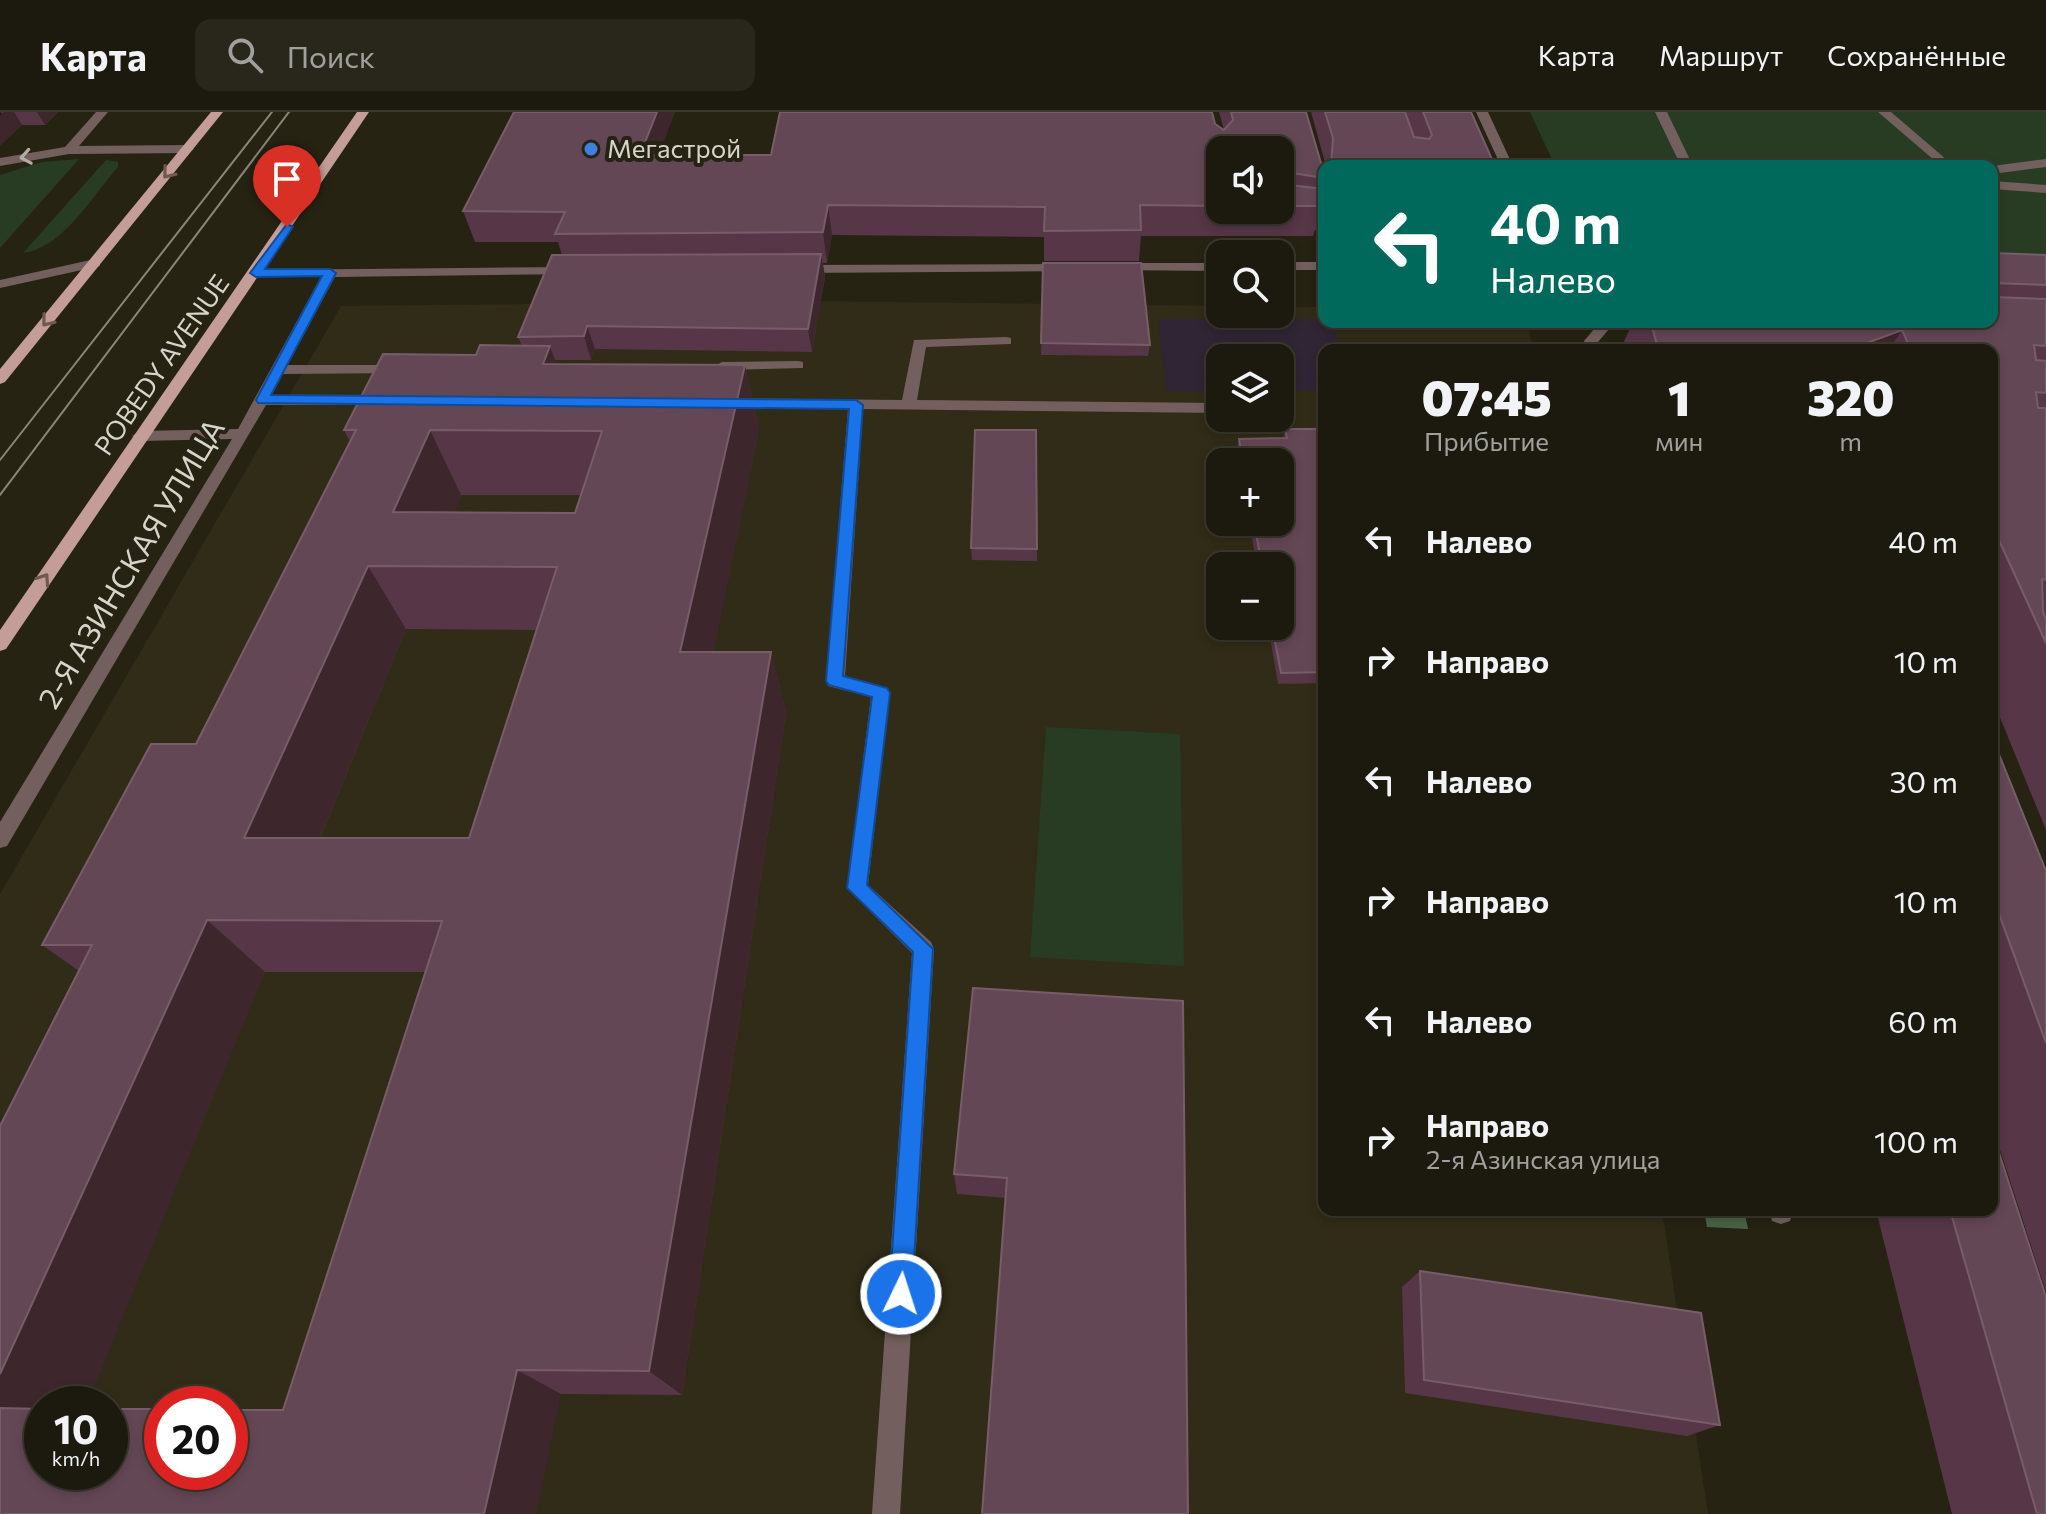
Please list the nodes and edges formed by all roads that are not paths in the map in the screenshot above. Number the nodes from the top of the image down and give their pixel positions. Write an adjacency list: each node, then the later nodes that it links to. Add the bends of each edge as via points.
1 (102, 112): 8 (street)
2 (217, 112): 7 (main road)
3 (363, 112): 25 (main road, POBEDY AVENUE)
4 (1482, 112): 9 (street)
5 (1661, 112): 10 (street)
6 (1884, 112): 11 (street)
7 (188, 149): 8 (street); 17 (main road, one-way to 17)
8 (69, 150): 12 (street, one-way to 12)
9 (1504, 160)
10 (1684, 160)
11 (1941, 160)
12 (0, 162)
13 (2046, 163): 14 (street)
14 (1998, 169)
15 (1998, 185): 16 (street)
16 (2046, 189)
17 (95, 263): 27 (street); 35 (main road, one-way to 35)
18 (1294, 266): 19 (street)
19 (1318, 266)
20 (1094, 267): 21 (street)
21 (1206, 267)
22 (1078, 268): 23 (street)
23 (778, 270)
24 (588, 271): 26 (street)
25 (256, 273): 26 (street); 43 (main road, POBEDY AVENUE)
26 (330, 273): 34 (street, 2-Я АЗИНСКАЯ УЛИЦА)
27 (0, 284)
28 (1603, 328): 30 (street)
29 (1006, 341): 40 (street, via 919,343)
30 (1592, 344)
31 (798, 365): 32 (street)
32 (703, 366)
33 (421, 369): 34 (street)
34 (279, 370): 36 (street, 2-Я АЗИНСКАЯ УЛИЦА)
35 (0, 379)
36 (262, 400): 37 (street); 42 (street, 2-Я АЗИНСКАЯ УЛИЦА)
37 (409, 400)
38 (712, 403): 39 (street)
39 (856, 405): 40 (street); 46 (street, via 835,681 881,693 857,888 923,949)
40 (909, 405): 41 (street)
41 (1206, 408)
42 (243, 434): 43 (street); 45 (street, 2-Я АЗИНСКАЯ УЛИЦА)
43 (140, 436): 44 (main road, POBEDY AVENUE, one-way to 43)
44 (0, 644)
45 (0, 840)
46 (886, 1514)

